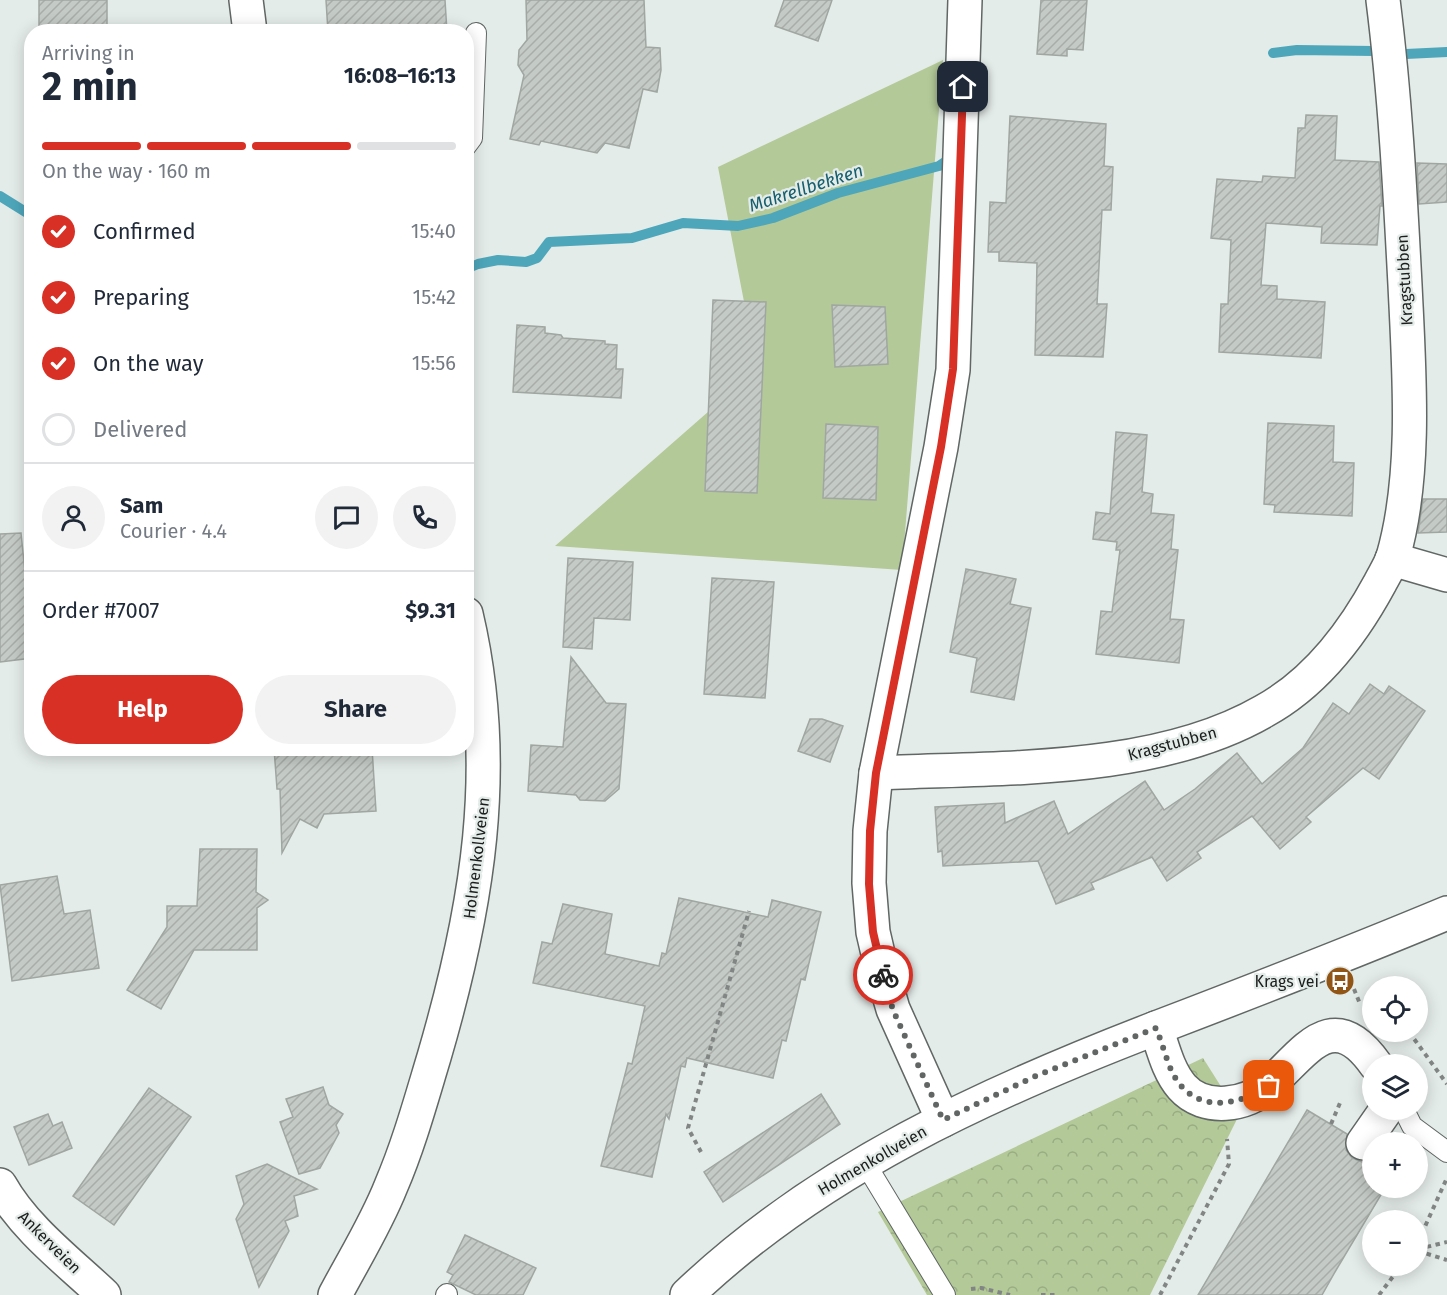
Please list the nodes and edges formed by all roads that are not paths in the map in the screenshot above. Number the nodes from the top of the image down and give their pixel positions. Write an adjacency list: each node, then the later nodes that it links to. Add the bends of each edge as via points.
1 (246, 0): 4 (street)
2 (965, 0): 10 (street, via 953,369)
3 (1385, 11): 7 (street, Kragstubben, via 1396,110 1408,344 1409,442)
4 (249, 24)
5 (476, 33): 6 (lane)
6 (474, 86)
7 (1392, 559): 8 (street); 10 (street, Kragstubben, via 1367,606 1324,662 1264,711 1215,732 1170,746 1066,764)
8 (1447, 574)
9 (474, 650): 21 (street, Holmenkollveien, via 483,737 482,837 475,888 453,990 407,1145 376,1218)
10 (876, 773): 14 (street, via 870,831 873,932 893,1010)
11 (1447, 913): 12 (street, Holmenkollveien)
12 (1156, 1028): 13 (street, via 1183,1088 1197,1097 1224,1104 1260,1092 1305,1048 1330,1036 1356,1040); 14 (street, Holmenkollveien, via 1038,1075)
13 (1367, 1054)
14 (943, 1120): 17 (street, Holmenkollveien)
15 (1409, 1120): 16 (lane)
16 (1447, 1152)
17 (865, 1163): 19 (lane); 22 (street, Holmenkollveien, via 753,1236)
18 (0, 1185): 20 (street, Ankerveien, via 45,1239)
19 (944, 1294)
20 (104, 1295)
21 (335, 1295)
22 (687, 1295)

